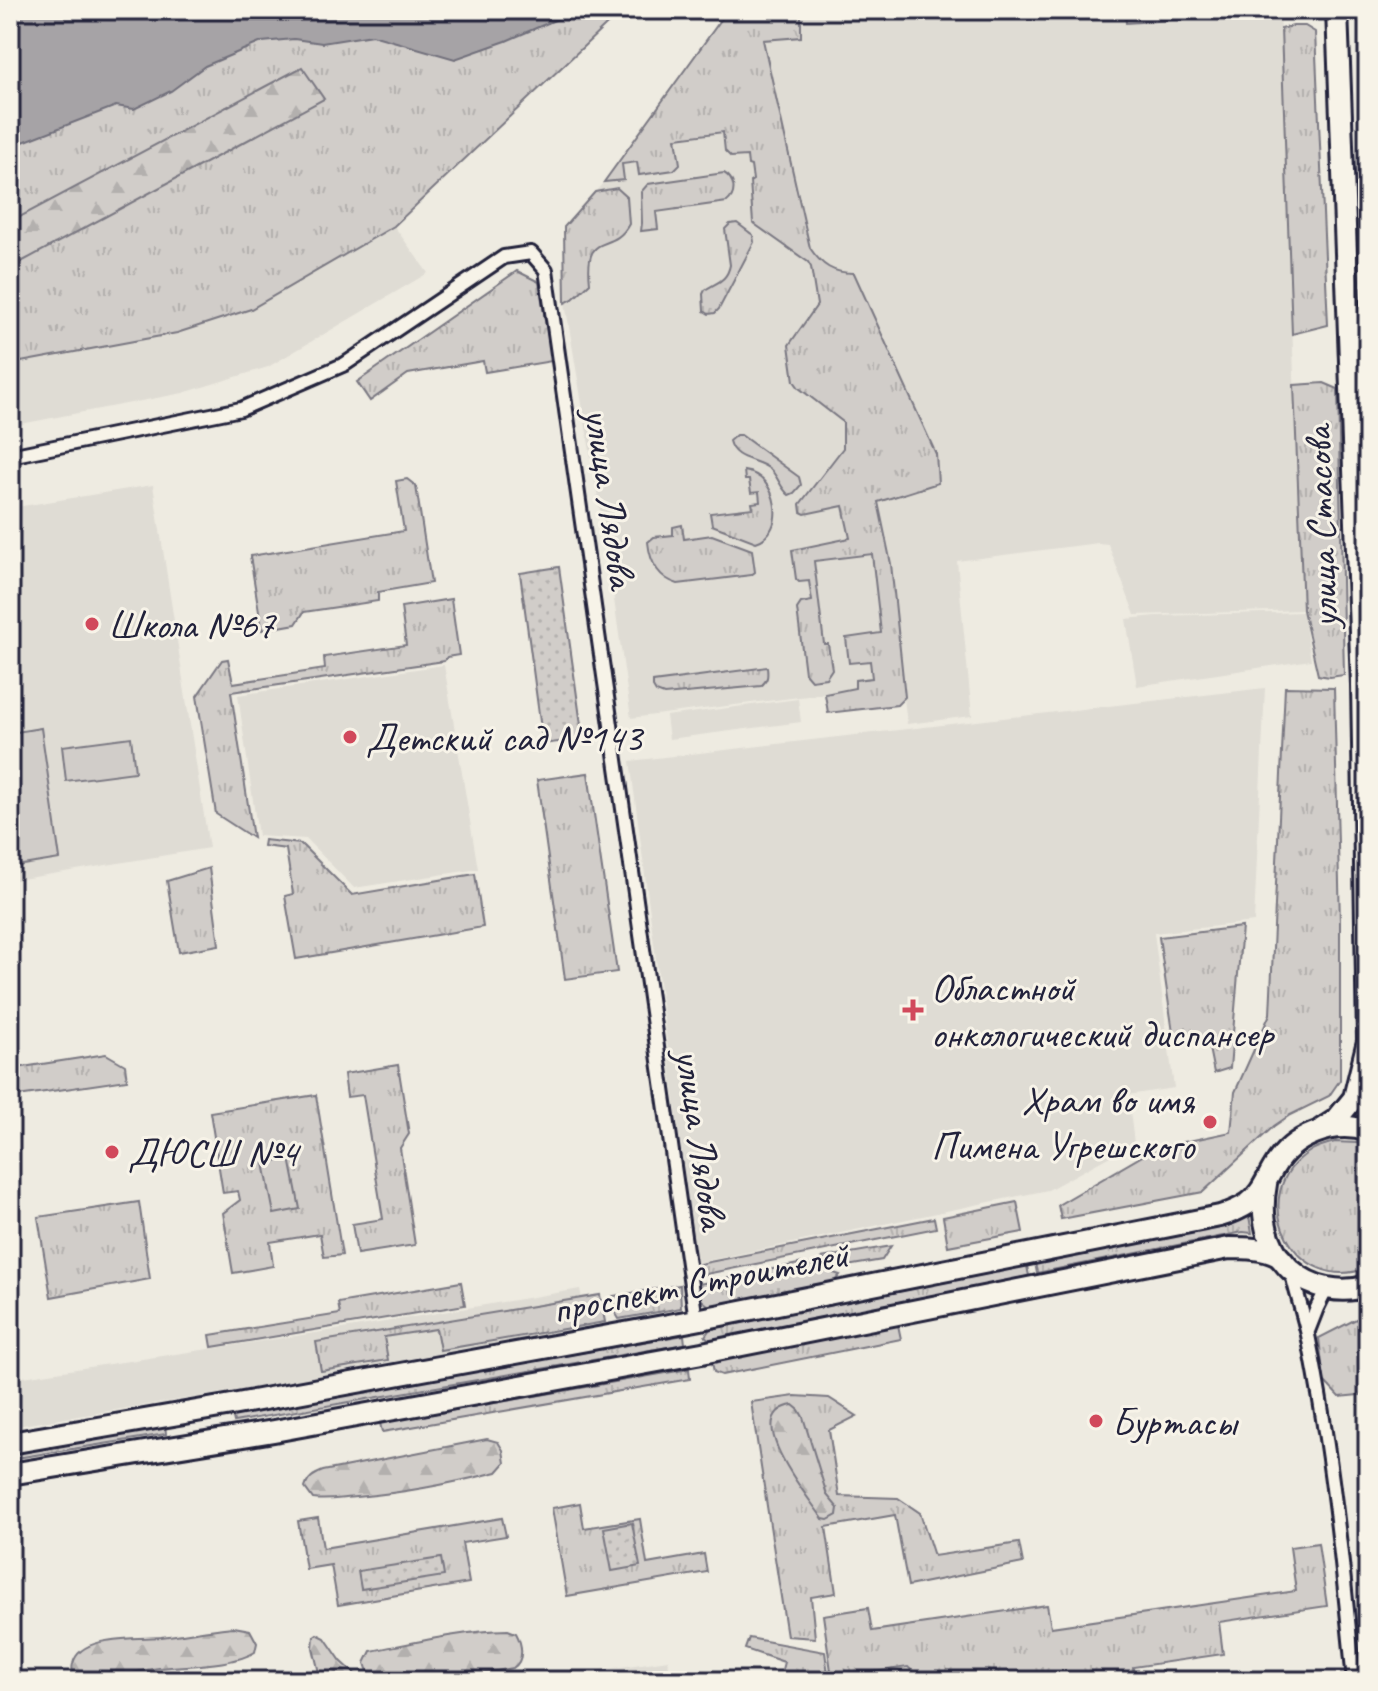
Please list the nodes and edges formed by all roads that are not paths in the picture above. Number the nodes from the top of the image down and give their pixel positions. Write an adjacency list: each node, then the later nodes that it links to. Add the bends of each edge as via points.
1 (1337, 10): 3 (main road, улица Стасова, via 1362,685)
2 (10, 456): 10 (street, улица Лядова, via 241,409 345,364 504,257 531,253 546,270)
3 (1368, 1041): 4 (main road, улица Стасова, via 1354,1098)
4 (1321, 1130): 5 (main road); 6 (main road, проспект Строителей, via 1287,1150)
5 (1368, 1131)
6 (1266, 1184): 7 (main road, via 1263,1221); 10 (main road, проспект Строителей, via 1251,1202 1220,1216)
7 (1284, 1263): 9 (main road, проспект Строителей); 11 (street); 13 (main road, проспект Строителей, via 1248,1248 1229,1248 702,1353)
8 (1368, 1286): 9 (main road, проспект Строителей)
9 (1327, 1288): 11 (street)
10 (696, 1320): 12 (main road, проспект Строителей)
11 (1307, 1334): 14 (street, via 1341,1550)
12 (10, 1443)
13 (10, 1474)
14 (1354, 1681)

